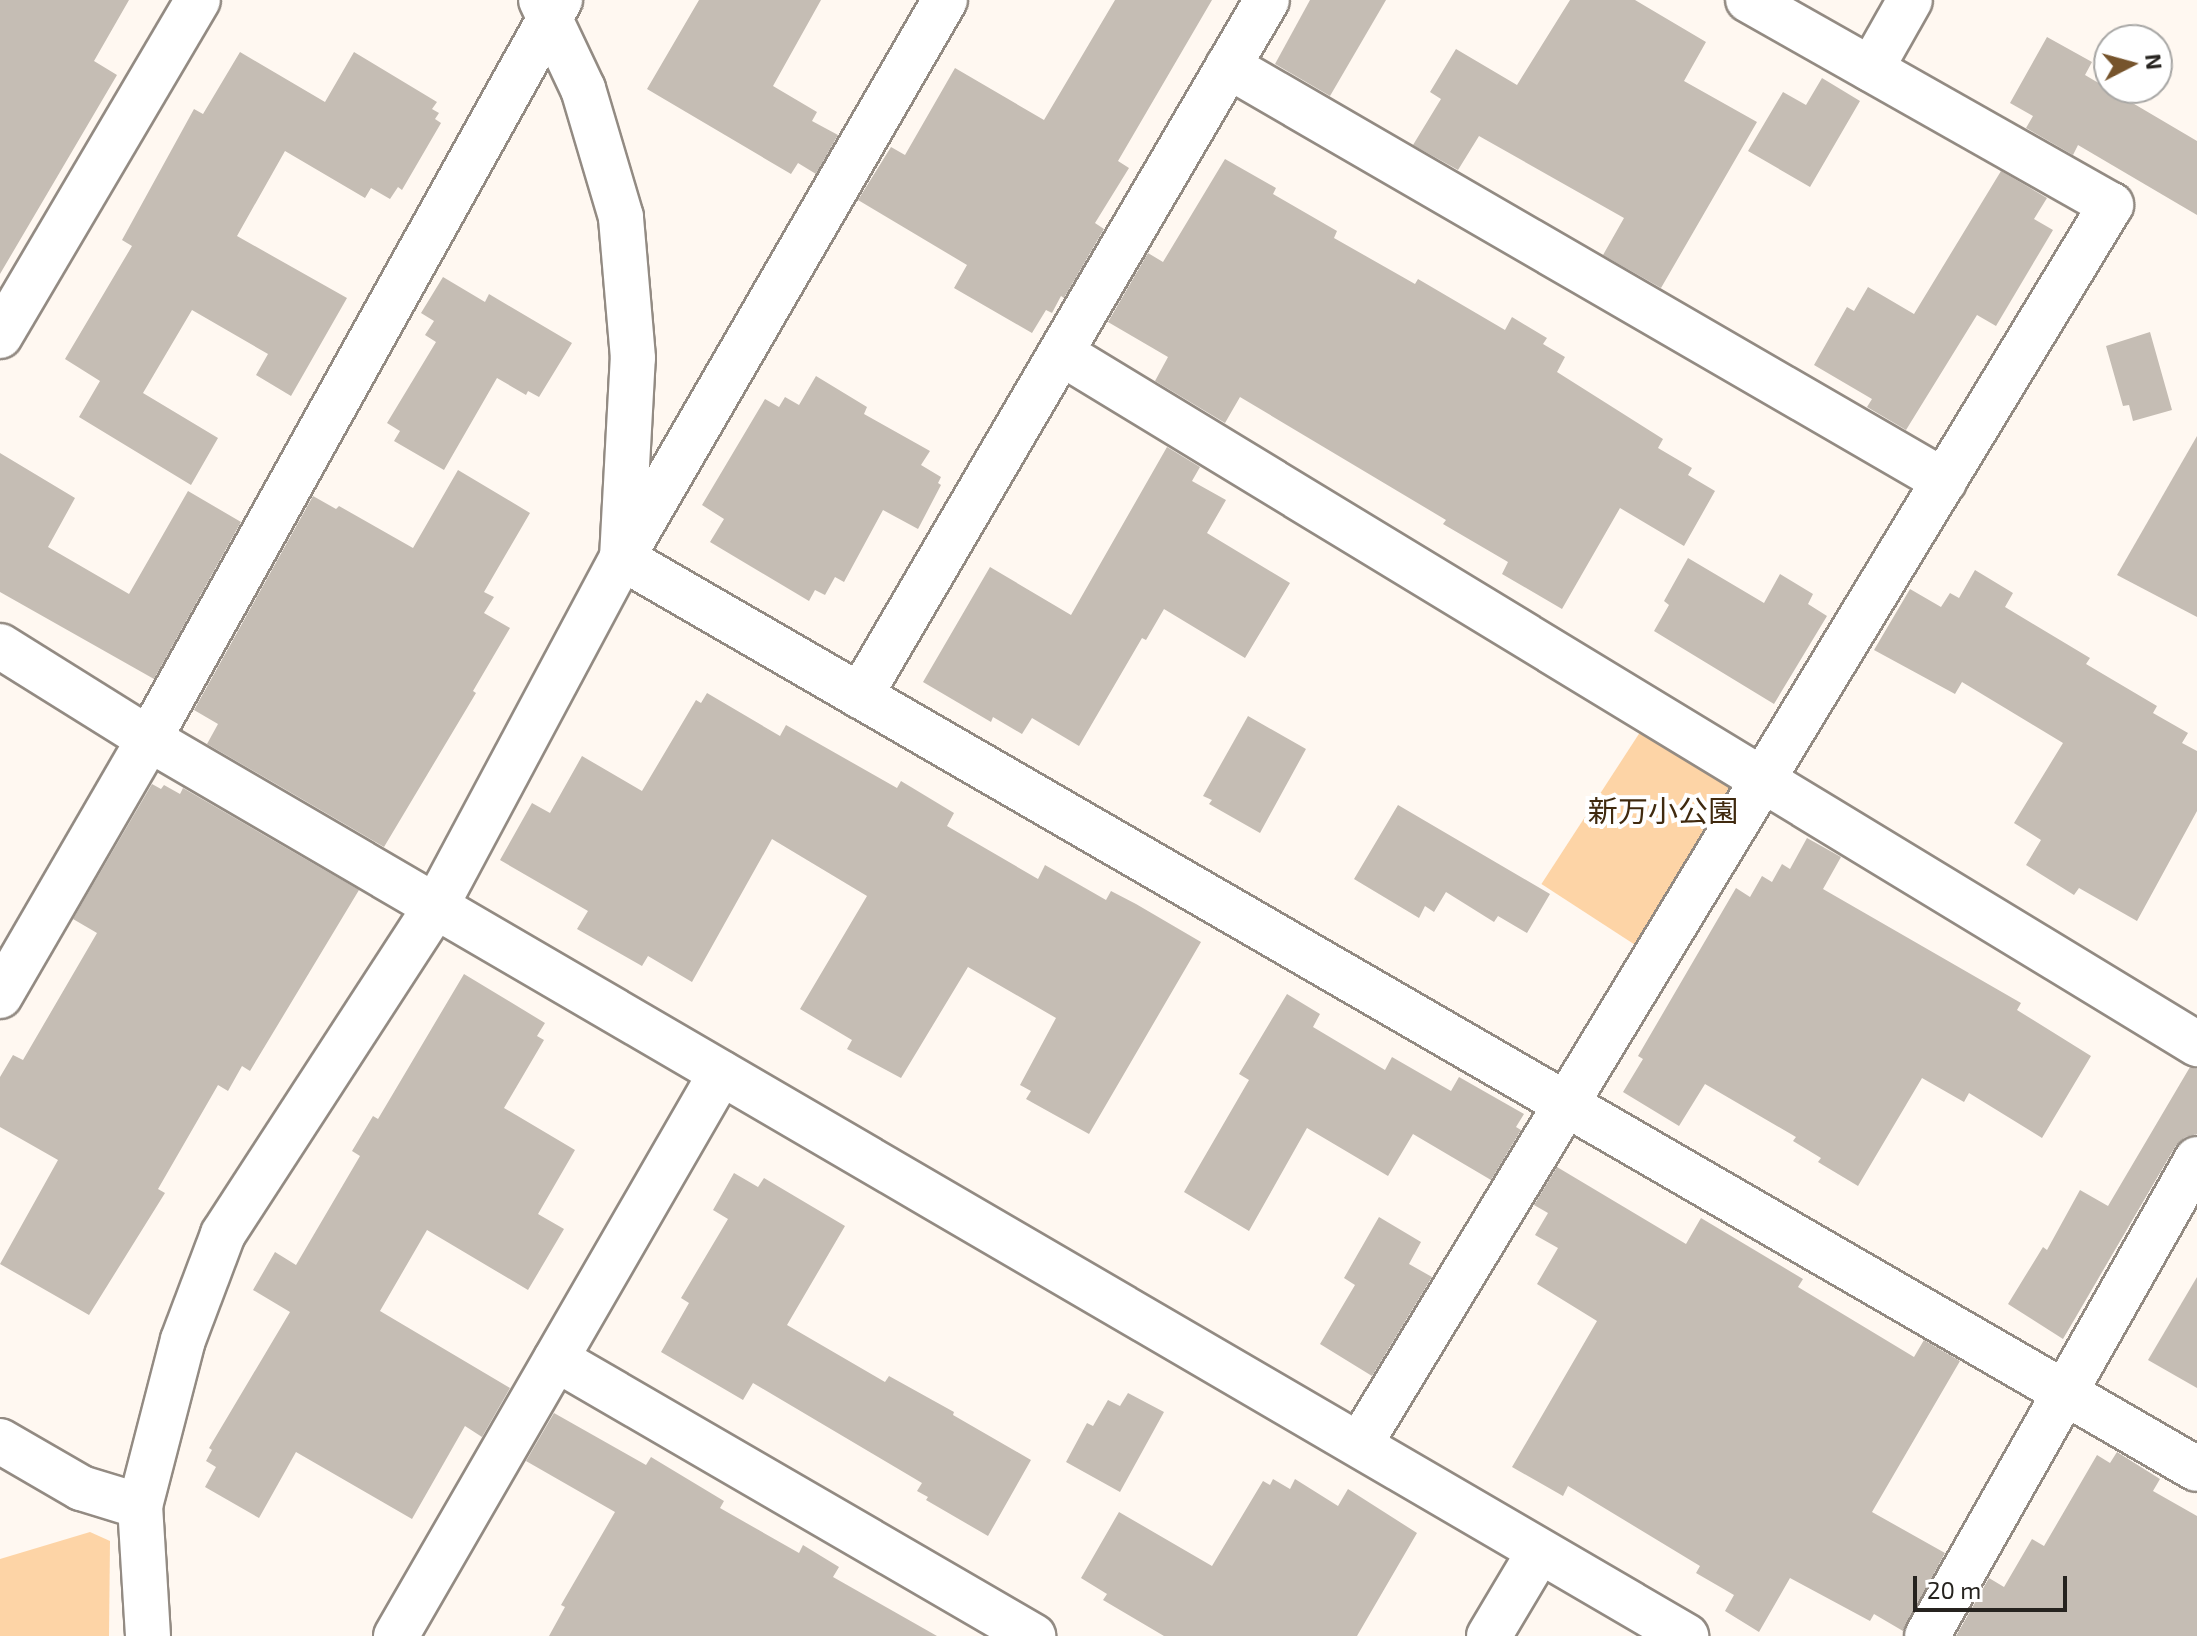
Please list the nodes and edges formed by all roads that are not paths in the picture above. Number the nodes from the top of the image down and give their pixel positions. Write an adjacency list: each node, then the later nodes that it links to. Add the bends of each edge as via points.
1 (198, 0): 9 (street)
2 (945, 0): 12 (street)
3 (1267, 0): 7 (street)
4 (1748, 0): 8 (street)
5 (1910, 0): 8 (street)
6 (551, 6): 12 (street, via 583,89 621,217 633,358); 15 (street)
7 (1228, 66): 10 (street); 11 (street)
8 (1871, 69): 11 (street, via 2111,205)
9 (0, 336)
10 (1061, 353): 14 (street); 16 (street)
11 (1944, 481): 16 (street)
12 (622, 558): 14 (street); 17 (street)
13 (0, 646): 15 (street)
14 (860, 696): 21 (street)
15 (149, 739): 17 (street); 18 (street)
16 (1763, 780): 19 (street); 21 (street)
17 (436, 906): 20 (street); 28 (street, via 223,1234 183,1340)
18 (0, 996)
19 (2197, 1044)
20 (721, 1073): 23 (street); 26 (street)
21 (1567, 1104): 24 (street); 26 (street)
22 (2197, 1159): 24 (street)
23 (556, 1359): 31 (street); 32 (street)
24 (2067, 1394): 27 (street); 35 (street)
25 (0, 1441): 28 (street, via 81,1488)
26 (1360, 1444): 29 (street)
27 (2197, 1469)
28 (140, 1506): 30 (street)
29 (1539, 1552): 33 (street); 34 (street)
30 (148, 1636)
31 (396, 1636)
32 (1033, 1636)
33 (1489, 1636)
34 (1686, 1636)
35 (1927, 1636)

